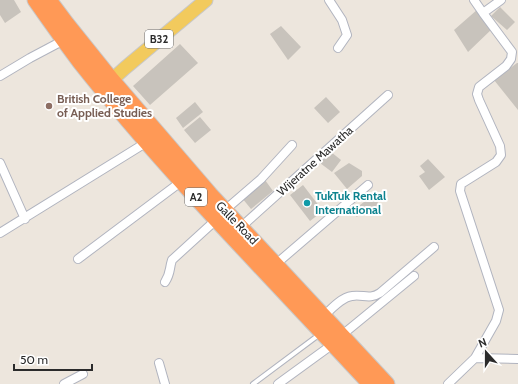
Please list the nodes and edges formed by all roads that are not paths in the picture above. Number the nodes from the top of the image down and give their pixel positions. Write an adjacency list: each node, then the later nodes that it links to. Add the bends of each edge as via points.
1 (35, 0): 8 (highway, Galle Road / A2)
2 (49, 0): 11 (highway, Galle Road / A2)
3 (206, 0): 11 (main road, B32)
4 (329, 0): 9 (street, via 342,20 347,35)
5 (474, 0): 7 (street)
6 (501, 0): 7 (street)
7 (483, 13): 30 (street, via 512,52 506,66 479,87 477,94 500,146 501,155 496,162 461,184 460,191 499,310 496,321)
8 (64, 40): 10 (street); 11 (highway, Galle Road / A2)
9 (338, 48)
10 (0, 76)
11 (107, 85): 13 (highway, Galle Road / A2); 18 (highway, Galle Road / A2, via 210,194)
12 (388, 95): 20 (street, Wijeratne Mawatha)
13 (147, 142): 16 (highway, Galle Road / A2); 19 (street)
14 (292, 144): 18 (street, via 261,179)
15 (0, 163): 19 (street)
16 (182, 181): 18 (highway, Galle Road / A2); 23 (street)
17 (368, 185): 24 (street)
18 (221, 214): 20 (highway, Galle Road / A2); 26 (street, via 172,260 170,275); 28 (highway, Galle Road / A2)
19 (26, 219): 21 (street)
20 (241, 227): 24 (highway, Galle Road / A2)
21 (0, 234)
22 (434, 247): 27 (street, via 374,297 346,298)
23 (78, 258)
24 (276, 264): 27 (highway, Galle Road / A2)
25 (414, 276): 29 (street)
26 (165, 282)
27 (324, 316): 29 (highway, Galle Road / A2)
28 (322, 332): 29 (highway, Galle Road / A2); 36 (lane)
29 (337, 339): 37 (street); 38 (highway, Galle Road / A2); 39 (highway, Galle Road / A2)
30 (475, 358): 31 (street); 40 (street)
31 (518, 359)
32 (159, 363): 35 (street)
33 (83, 374): 34 (street)
34 (64, 384)
35 (165, 384)
36 (253, 384)
37 (278, 384)
38 (370, 384)
39 (388, 384)
40 (448, 384)

